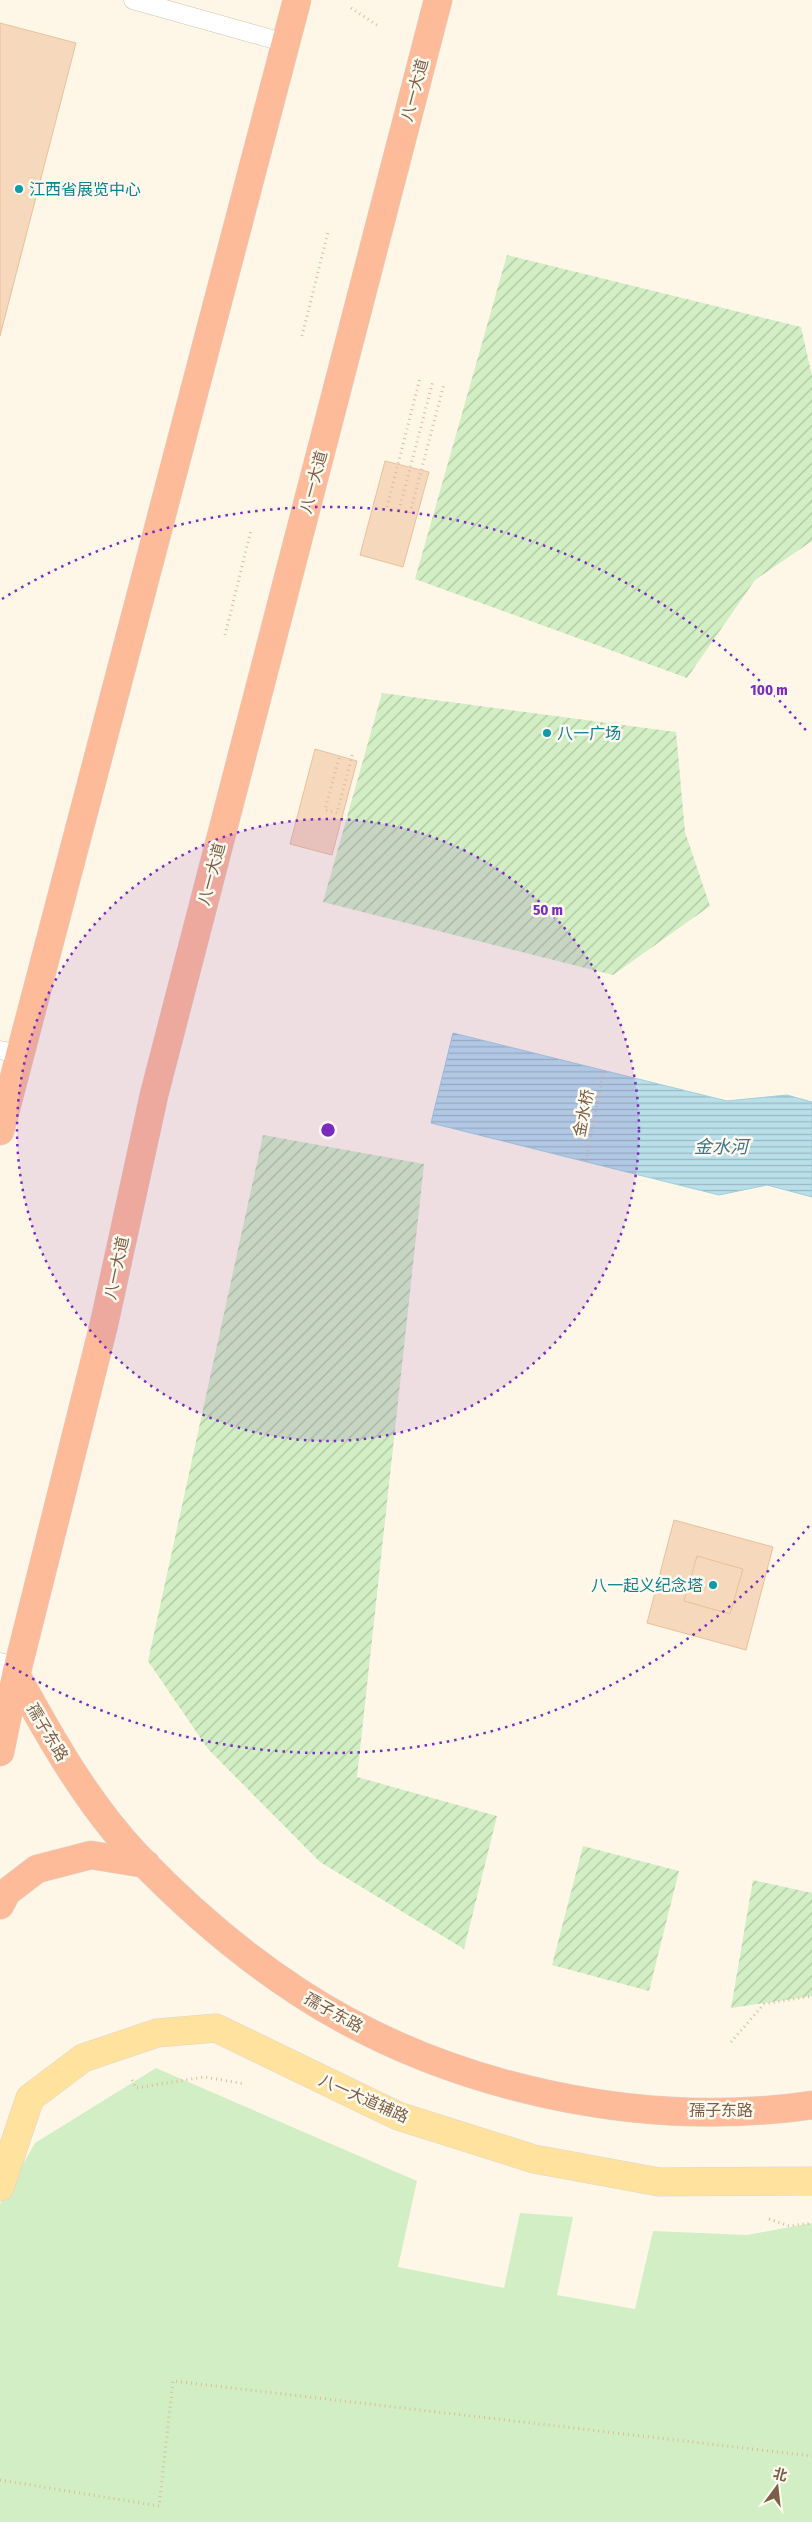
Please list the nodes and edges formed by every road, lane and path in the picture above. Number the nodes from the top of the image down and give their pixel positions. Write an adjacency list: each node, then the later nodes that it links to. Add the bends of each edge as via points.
1 (133, 0): 6 (lane)
2 (297, 0): 6 (highway)
3 (438, 0): 23 (highway, 八一大道, via 154,1095 104,1324)
4 (351, 8): 5 (path)
5 (377, 25)
6 (286, 43): 19 (highway)
7 (328, 232): 8 (path)
8 (302, 336)
9 (420, 378): 12 (path)
10 (432, 381): 13 (path)
11 (444, 384): 14 (path)
12 (387, 507)
13 (399, 510)
14 (410, 513)
15 (251, 530): 16 (path)
16 (225, 635)
17 (354, 752): 18 (path, via 337,813 325,810)
18 (339, 758)
19 (10, 1052): 21 (highway)
20 (604, 1070): 22 (path, 金水桥)
21 (0, 1130)
22 (586, 1161)
23 (5, 1674): 24 (highway, 八一大道); 25 (highway, 孺子东路, via 90,1799)
24 (0, 1752)
25 (146, 1864): 26 (highway, via 91,1855 37,1869 8,1892); 29 (highway, 孺子东路, via 187,1906 242,1952 302,1994 365,2030 431,2059 499,2082 570,2099 642,2109 705,2112)
26 (0, 1905)
27 (812, 1996): 28 (path, via 764,2004)
28 (731, 2042)
29 (803, 2110)
30 (812, 2181): 31 (main road, 八一大道辅路, via 659,2182 534,2159 398,2116 216,2028 157,2033 83,2058 30,2098)
31 (0, 2187)
32 (812, 2223): 33 (path)
33 (789, 2226)
34 (812, 2456): 35 (path, via 174,2381 159,2506)
35 (0, 2480)

